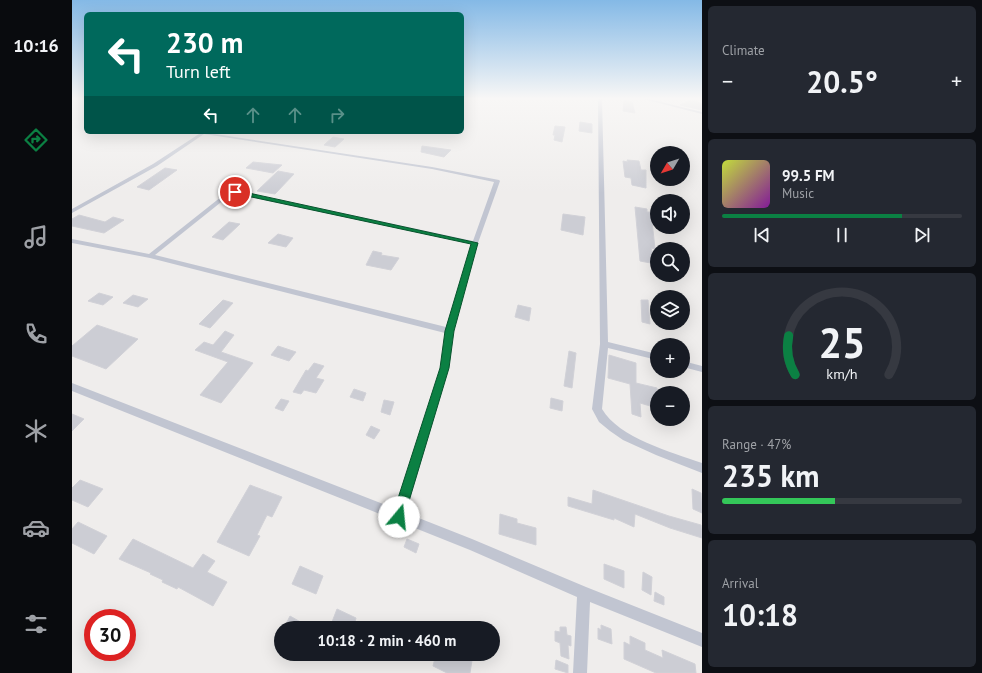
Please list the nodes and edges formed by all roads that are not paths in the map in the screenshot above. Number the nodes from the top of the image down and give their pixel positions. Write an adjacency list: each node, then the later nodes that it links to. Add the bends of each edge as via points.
1 (601, 130): 9 (street)
2 (202, 134): 4 (street, via 155,165)
3 (210, 134): 6 (street, via 432,168 497,181)
4 (72, 211)
5 (72, 241): 7 (street)
6 (474, 243): 7 (street, via 235,192 228,194); 8 (street)
7 (150, 256): 8 (street)
8 (449, 331): 15 (street, via 444,368)
9 (604, 344): 10 (street); 14 (street, via 597,409 599,415 623,436)
10 (650, 355)
11 (690, 365): 12 (street)
12 (702, 368)
13 (72, 387): 15 (street)
14 (702, 468)
15 (399, 517): 16 (street, via 472,545)
16 (584, 594): 17 (street); 18 (street)
17 (702, 640)
18 (580, 673)

